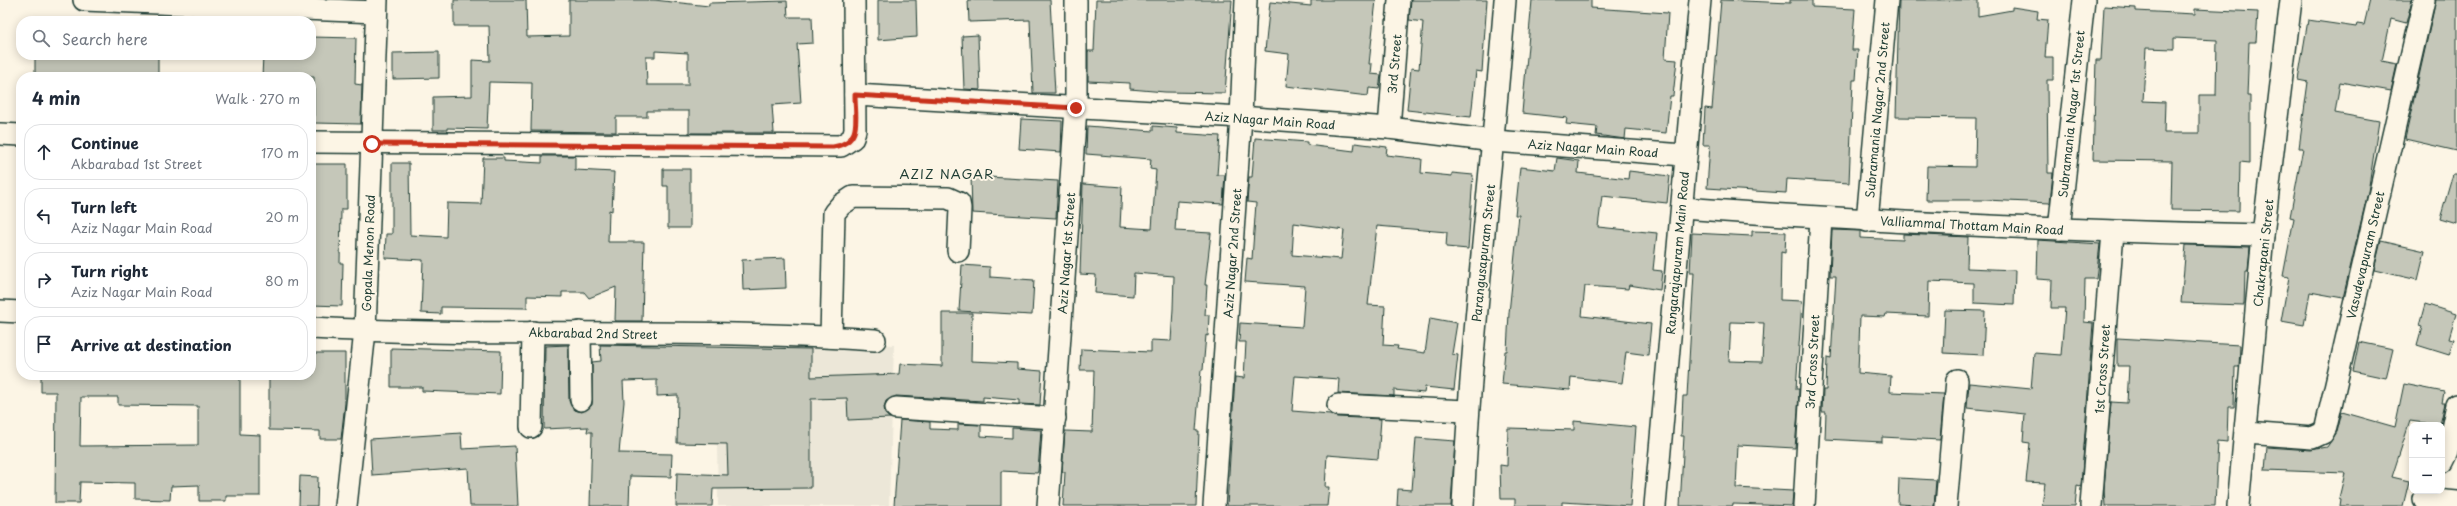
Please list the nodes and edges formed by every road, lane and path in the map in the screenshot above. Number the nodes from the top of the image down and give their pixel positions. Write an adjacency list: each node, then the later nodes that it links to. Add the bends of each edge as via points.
1 (84, 0): 12 (street)
2 (854, 0): 13 (street)
3 (1076, 0): 14 (street, Aziz Nagar 1st Street)
4 (1246, 0): 15 (street, Aziz Nagar 2nd Street)
5 (1399, 0): 16 (street, 3rd Street)
6 (1505, 0): 19 (street, Parangusapuram Street)
7 (1700, 0): 22 (street, Rangarajapuram Main Road)
8 (1887, 0): 25 (street, Subramania Nagar 2nd Street)
9 (2084, 0): 26 (street, Subramania Nagar 1st Street)
10 (2291, 0): 28 (street, Chakrapani Street)
11 (2424, 0): 46 (street, Vasudevapuram Street, via 2326,427 2323,433 2312,438)
12 (377, 6): 21 (street, Gopala Menon Road)
13 (855, 95): 14 (street, Aziz Nagar Main Road); 21 (street, via 856,130 848,143 833,147)
14 (1076, 108): 15 (street, Aziz Nagar Main Road); 44 (street, Aziz Nagar 1st Street)
15 (1241, 117): 16 (street, Aziz Nagar Main Road); 52 (street, Aziz Nagar 2nd Street)
16 (1389, 128): 19 (street, Aziz Nagar Main Road)
17 (0, 134): 18 (street)
18 (16, 135)
19 (1494, 141): 22 (street, Aziz Nagar Main Road); 43 (street, Parangusapuram Street)
20 (316, 142): 21 (street)
21 (372, 144): 33 (street, Gopala Menon Road)
22 (1684, 155): 23 (street, Rangarajapuram Main Road)
23 (1682, 208): 24 (street, Valliammal Thottam Main Road); 54 (street, Rangarajapuram Main Road)
24 (1821, 218): 25 (street, Valliammal Thottam Main Road); 55 (street, 3rd Cross Street)
25 (1867, 221): 26 (street, Valliammal Thottam Main Road)
26 (2059, 229): 27 (street, Valliammal Thottam Main Road)
27 (2113, 232): 28 (street, Valliammal Thottam Main Road); 57 (street, 1st Cross Street)
28 (2263, 236): 46 (street, Chakrapani Street)
29 (958, 251): 36 (street, via 960,208 954,200 853,197 841,205 834,213)
30 (0, 311): 31 (street)
31 (16, 312)
32 (316, 328): 33 (street, Akbarabad 2nd Street)
33 (365, 331): 34 (street, Akbarabad 2nd Street); 50 (street, Gopala Menon Road)
34 (533, 332): 35 (street, Akbarabad 2nd Street); 45 (street)
35 (580, 332): 36 (street, Akbarabad 2nd Street); 39 (street)
36 (831, 337): 37 (street, Akbarabad 2nd Street)
37 (875, 340)
38 (1957, 380): 56 (street)
39 (581, 400)
40 (1338, 405): 43 (street)
41 (2457, 405): 47 (street)
42 (896, 408): 44 (street)
43 (1467, 411): 53 (street, Parangusapuram Street)
44 (1055, 418): 51 (street, Aziz Nagar 1st Street)
45 (531, 426)
46 (2246, 433): 58 (street, Chakrapani Street)
47 (2444, 458)
48 (2425, 499): 49 (street)
49 (2457, 502)
50 (346, 506)
51 (1048, 506)
52 (1214, 506)
53 (1463, 506)
54 (1655, 506)
55 (1804, 506)
56 (1946, 506)
57 (2091, 506)
58 (2238, 506)

